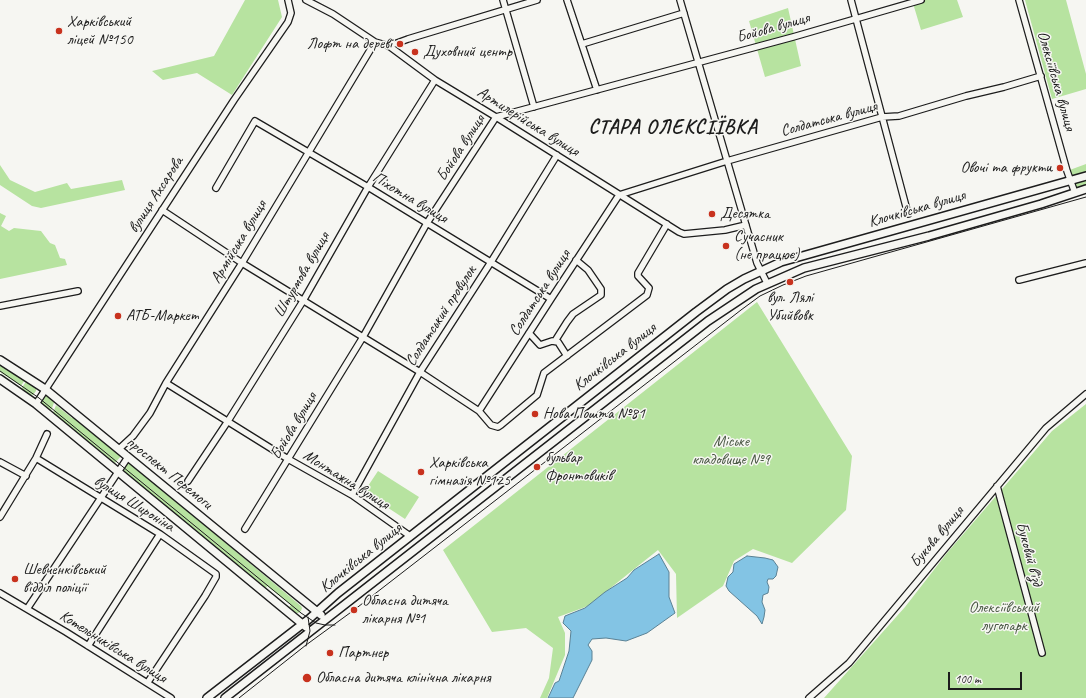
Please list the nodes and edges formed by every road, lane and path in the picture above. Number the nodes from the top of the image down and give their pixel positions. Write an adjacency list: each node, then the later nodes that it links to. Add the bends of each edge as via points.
1 (288, 0): 33 (street, вулиця Ахсарова, via 291,13 288,22)
2 (306, 0): 13 (street, Артилерійська вулиця, via 333,14)
3 (503, 0): 10 (street)
4 (537, 0): 10 (street)
5 (567, 0): 14 (street)
6 (680, 0): 11 (street)
7 (851, 0): 12 (street)
8 (921, 0): 12 (street, Бойова вулиця)
9 (1019, 0): 17 (street, Олексіївська вулиця)
10 (505, 10): 15 (street); 20 (street)
11 (684, 13): 14 (street); 16 (street)
12 (856, 18): 16 (street, Бойова вулиця); 22 (street)
13 (375, 42): 15 (street, Артилерійська вулиця); 23 (street, Армійська вулиця)
14 (582, 44): 19 (street)
15 (389, 46): 18 (street, Артилерійська вулиця)
16 (699, 63): 19 (street, Бойова вулиця); 25 (street)
17 (1041, 76): 22 (street, Солдатська вулиця, via 899,116); 27 (street, Олексіївська вулиця)
18 (435, 80): 21 (street, Артилерійська вулиця); 28 (street, Штурмова вулиця)
19 (597, 90): 20 (street, Бойова вулиця)
20 (534, 107): 21 (street, Бойова вулиця)
21 (496, 117): 24 (street, Артилерійська вулиця); 35 (street, Бойова вулиця)
22 (882, 117): 25 (street, Солдатська вулиця); 34 (street)
23 (309, 152): 28 (street, Піхотна вулиця); 29 (street, Піхотна вулиця, via 255,121); 40 (street, Армійська вулиця)
24 (557, 155): 32 (street, Артилерійська вулиця); 39 (street, Солдатський провулок)
25 (727, 160): 32 (street, Солдатська вулиця); 37 (street)
26 (1086, 176): 27 (main road, Клочківська вулиця)
27 (1071, 181): 31 (street, Олексіївська вулиця); 42 (main road, Клочківська вулиця, via 801,256)
28 (368, 187): 35 (street, Піхотна вулиця); 47 (street, Штурмова вулиця)
29 (216, 188)
30 (1086, 189): 31 (main road, Клочківська вулиця)
31 (1075, 193): 44 (main road, Клочківська вулиця, via 928,236 804,268)
32 (619, 195): 36 (street, Артилерійська вулиця); 38 (street, Солдатська вулиця)
33 (162, 210): 40 (street); 57 (street, вулиця Ахсарова)
34 (908, 214)
35 (427, 223): 39 (street, Піхотна вулиця); 50 (street, Бойова вулиця)
36 (667, 224): 37 (street, Артилерійська вулиця, via 684,234); 52 (street, via 638,273 649,288 647,295)
37 (746, 225): 42 (street)
38 (576, 260): 46 (street, Солдатська вулиця); 51 (street, via 588,270 601,289 601,295 573,314)
39 (491, 262): 46 (street, Піхотна вулиця); 54 (street, Солдатський провулок)
40 (242, 263): 47 (street); 56 (street, Армійська вулиця)
41 (1086, 263): 43 (street)
42 (760, 271): 44 (street); 77 (main road, Клочківська вулиця, via 727,289 696,312)
43 (1019, 280)
44 (767, 283): 81 (main road, Клочківська вулиця, via 708,321)
45 (78, 291): 48 (street)
46 (550, 299): 49 (street, Солдатська вулиця)
47 (303, 301): 50 (street); 61 (street, Штурмова вулиця)
48 (0, 306)
49 (529, 333): 51 (street, via 540,345); 60 (street, Солдатська вулиця)
50 (363, 337): 54 (street); 66 (street, Бойова вулиця)
51 (555, 341): 52 (street)
52 (567, 356): 60 (street, via 544,373 537,395 502,425 491,425)
53 (0, 360): 57 (main road, проспект Перемоги)
54 (420, 372): 60 (street); 72 (street, Солдатський провулок)
55 (0, 379): 59 (main road, проспект Перемоги)
56 (166, 383): 61 (street, Монтажна вулиця); 63 (street, Армійська вулиця, via 142,425)
57 (45, 389): 59 (street, вулиця Ахсарова); 63 (main road, проспект Перемоги)
58 (1086, 394): 71 (street, Букова вулиця, via 1046,428)
59 (36, 404): 68 (main road, проспект Перемоги)
60 (479, 411)
61 (228, 421): 66 (street, Монтажна вулиця); 70 (street, Штурмова вулиця)
62 (47, 434): 65 (street)
63 (119, 449): 64 (main road, проспект Перемоги)
64 (128, 457): 68 (street); 80 (main road, проспект Перемоги)
65 (36, 458): 69 (street); 73 (street, вулиця Широніна)
66 (288, 459): 72 (street, Монтажна вулиця); 75 (street, Бойова вулиця)
67 (0, 462): 69 (street)
68 (118, 471): 73 (street); 82 (main road, проспект Перемоги)
69 (26, 476): 74 (street)
70 (188, 481)
71 (997, 486): 85 (street, Буковий в'їзд); 90 (street, Букова вулиця, via 849,663)
72 (352, 495): 77 (street, Монтажна вулиця)
73 (101, 498): 76 (street, вулиця Широніна); 79 (street)
74 (0, 517)
75 (245, 529)
76 (160, 534): 84 (street); 86 (street, вулиця Широніна, via 216,574 216,577)
77 (410, 536): 80 (main road, Клочківська вулиця)
78 (0, 593): 79 (street, Котельниківська вулиця)
79 (27, 609): 84 (street, Котельниківська вулиця)
80 (317, 612): 81 (main road, проспект Перемоги); 82 (main road, Клочківська вулиця)
81 (325, 619): 83 (main road, Клочківська вулиця)
82 (303, 623): 83 (main road, проспект Перемоги); 88 (main road, Клочківська вулиця)
83 (310, 631): 89 (main road, Клочківська вулиця)
84 (88, 646): 86 (street, Котельниківська вулиця)
85 (1042, 653)
86 (148, 682): 87 (street, Котельниківська вулиця)
87 (171, 698)
88 (207, 698)
89 (225, 698)
90 (809, 698)

